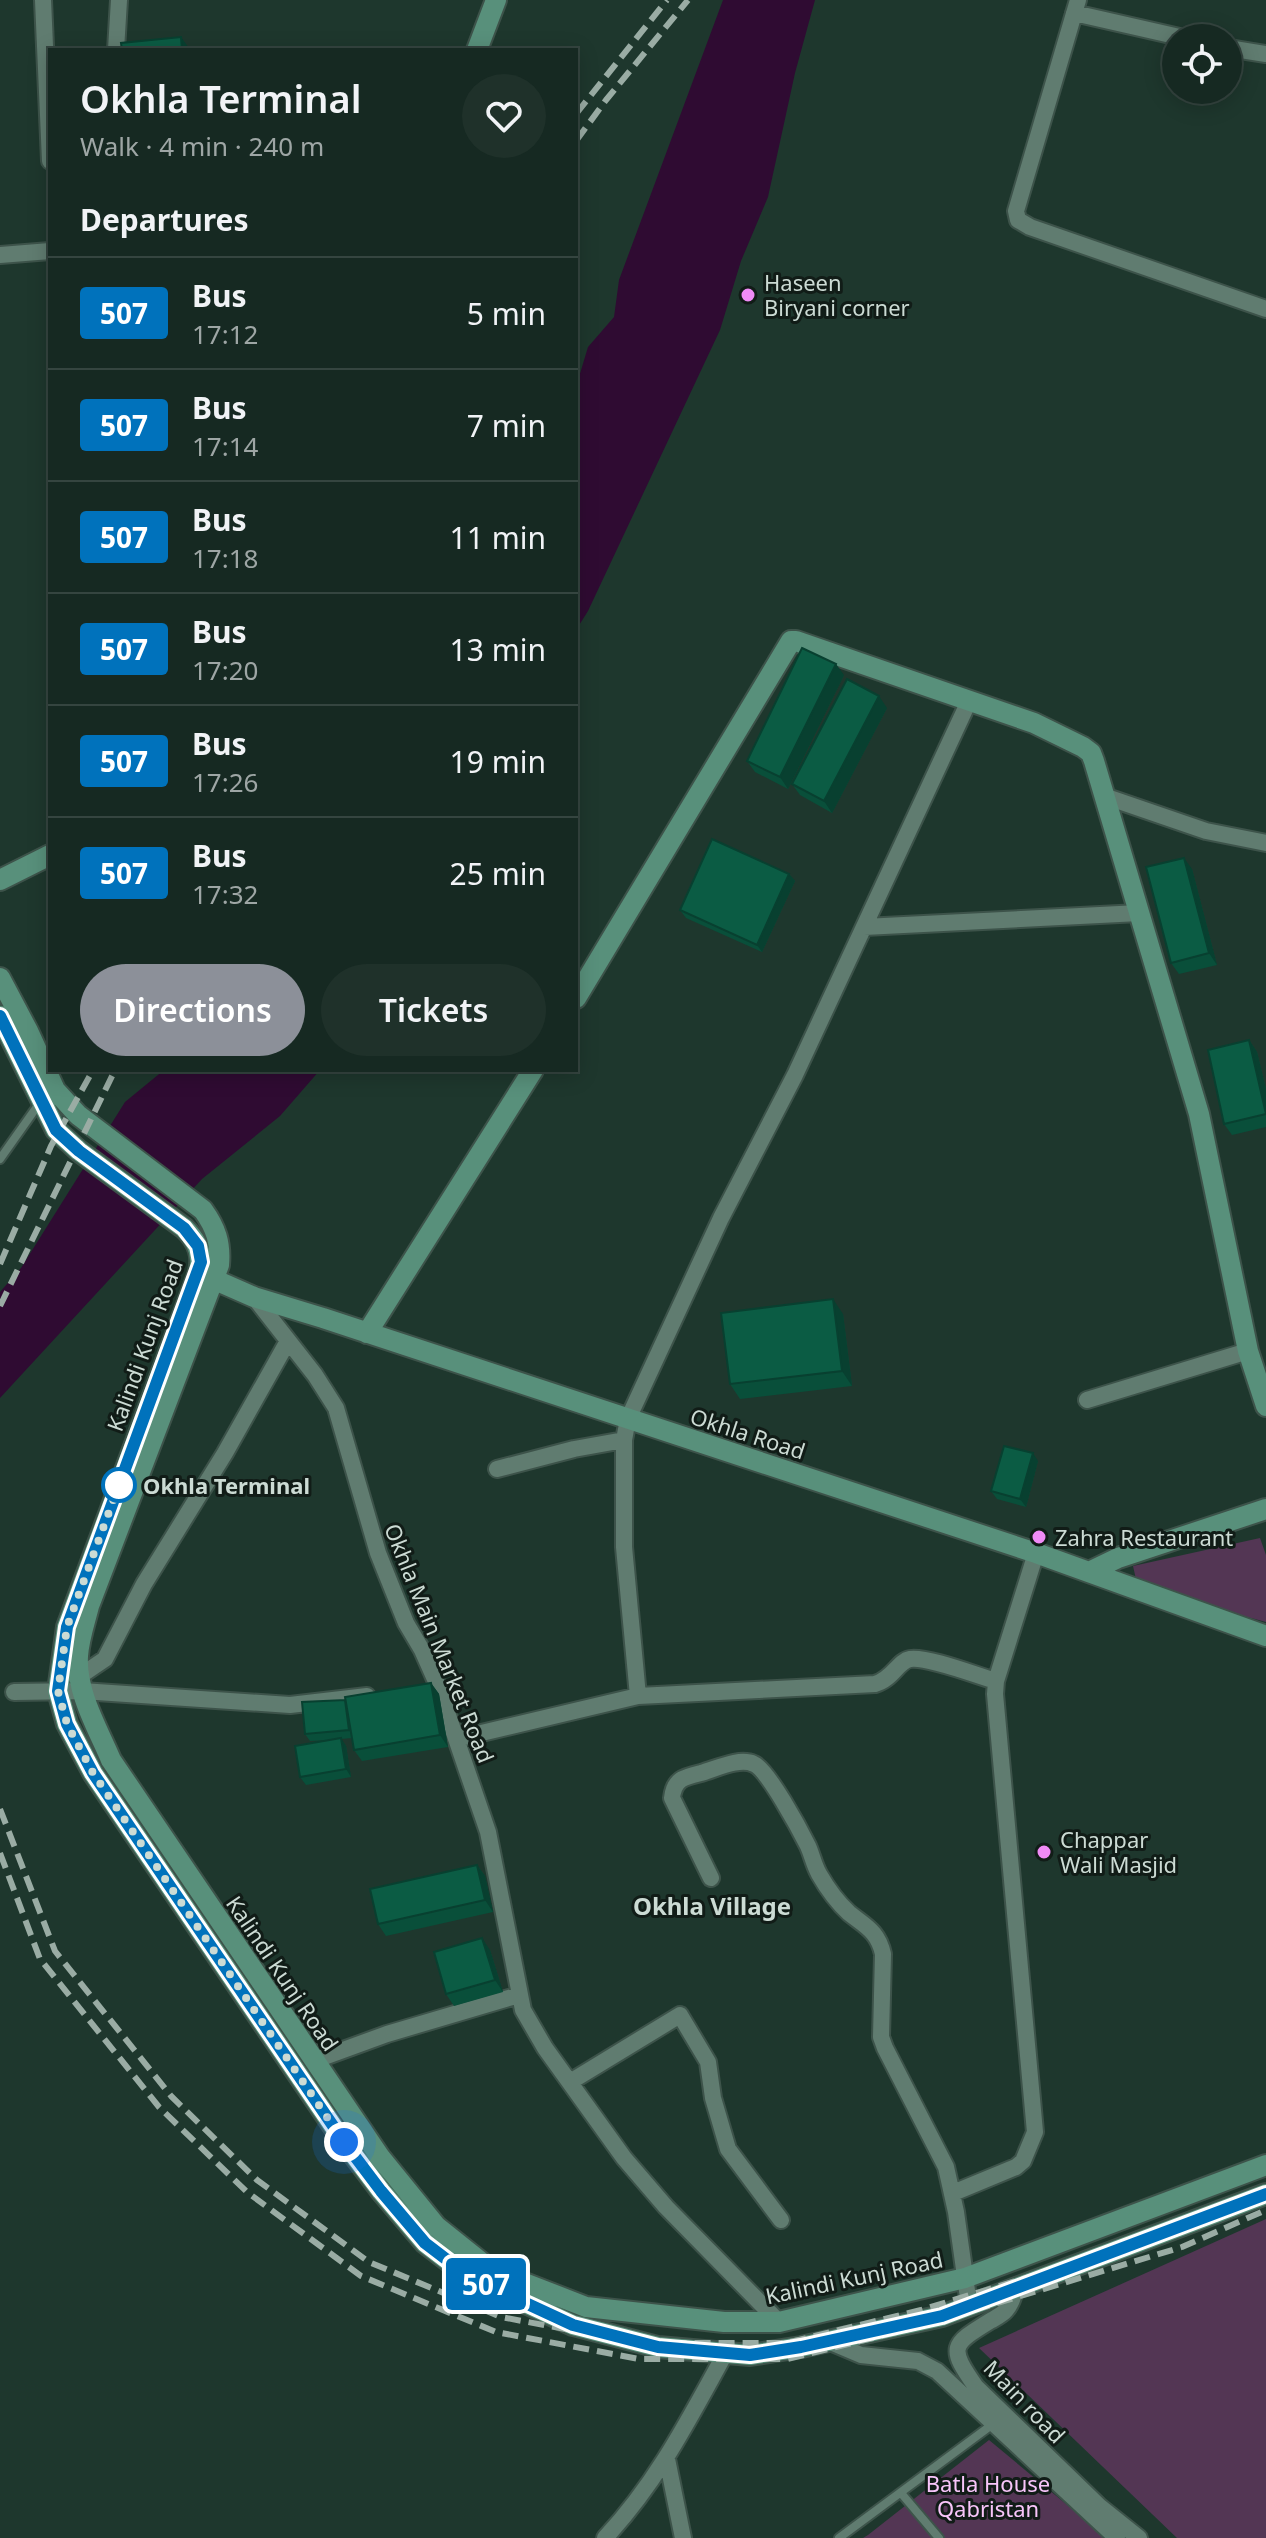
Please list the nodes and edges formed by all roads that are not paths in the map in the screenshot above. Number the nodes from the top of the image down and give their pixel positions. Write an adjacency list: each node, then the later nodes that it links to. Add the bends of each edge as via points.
1 (43, 0): 10 (street)
2 (119, 0): 6 (street)
3 (496, 0): 7 (main road)
4 (1076, 6): 5 (street); 13 (street, via 1016,211 1018,220)
5 (1162, 31)
6 (116, 48)
7 (478, 48)
8 (1242, 50): 9 (street)
9 (1266, 54)
10 (48, 115)
11 (48, 251): 12 (street)
12 (0, 255)
13 (1266, 309)
14 (969, 701): 15 (main road, via 1083,747 1091,753); 20 (street); 22 (main road, via 796,641 788,643)
15 (1104, 796): 16 (street, via 1206,831); 19 (main road)
16 (1266, 843)
17 (48, 856): 18 (main road)
18 (0, 880)
19 (1139, 913): 20 (street); 31 (main road, via 1199,1114)
20 (864, 927): 34 (street, via 721,1218)
21 (0, 978): 23 (main road, Kalindi Kunj Road)
22 (578, 995)
23 (4, 1008): 25 (main road, Kalindi Kunj Road); 27 (main road, Kalindi Kunj Road, via 55,1090 78,1115 203,1210 220,1250)
24 (532, 1072): 29 (main road)
25 (41, 1101): 26 (lane); 42 (main road, Kalindi Kunj Road, via 56,1130 79,1151 184,1228 198,1246 200,1270 67,1627)
26 (0, 1159)
27 (213, 1279): 28 (main road, Okhla Road); 41 (main road, Kalindi Kunj Road, via 89,1606 79,1649)
28 (254, 1297): 29 (main road, Okhla Road); 30 (street, Okhla Main Market Road)
29 (367, 1333): 34 (main road, Okhla Road)
30 (288, 1341): 41 (street, via 105,1659); 46 (street, Okhla Main Market Road, via 336,1408 378,1553)
31 (1248, 1351): 32 (street); 33 (main road)
32 (1087, 1400)
33 (1266, 1406)
34 (626, 1430): 35 (street); 37 (main road, Okhla Road); 45 (street, via 624,1547)
35 (497, 1469)
36 (1266, 1509): 38 (main road)
37 (1036, 1553): 38 (main road, Okhla Road); 40 (street)
38 (1089, 1572): 39 (main road, Okhla Road)
39 (1266, 1636)
40 (996, 1681): 45 (street, via 912,1659 875,1684); 52 (street, via 1035,2132 1016,2167)
41 (81, 1683): 42 (street); 44 (street, via 290,1705); 49 (main road, Kalindi Kunj Road, via 111,1760)
42 (58, 1691): 43 (street); 60 (main road, Kalindi Kunj Road, via 67,1724 93,1773 344,2142 425,2243 491,2287 573,2325 658,2347)
43 (7, 1692)
44 (380, 1694)
45 (638, 1696): 46 (street)
46 (456, 1739): 48 (street, Okhla Main Market Road, via 488,1832)
47 (711, 1878): 52 (street, via 672,1798 674,1787 680,1778 738,1762 755,1764 767,1776 836,1899 877,1935 883,1954 881,2037 946,2167)
48 (519, 1995): 49 (street); 50 (street, Okhla Main Market Road, via 523,2010)
49 (313, 2061): 58 (main road, Kalindi Kunj Road, via 436,2226 491,2270 586,2307 724,2322)
50 (570, 2082): 54 (street, via 680,2015 708,2062 728,2149); 58 (street, Okhla Main Market Road, via 666,2207)
51 (1266, 2165): 55 (main road, Kalindi Kunj Road)
52 (953, 2193): 55 (street)
53 (1266, 2194): 56 (main road, Kalindi Kunj Road)
54 (781, 2220)
55 (965, 2278): 57 (street); 58 (main road, Kalindi Kunj Road)
56 (1016, 2288): 57 (main road, Kalindi Kunj Road); 69 (street, Main road, via 1005,2312 957,2345 963,2369 1099,2506)
57 (969, 2305): 59 (main road, Kalindi Kunj Road)
58 (779, 2322)
59 (828, 2341): 60 (main road, Kalindi Kunj Road, via 750,2355); 61 (street, via 861,2355 918,2361 937,2371)
60 (726, 2352): 62 (street)
61 (993, 2424): 63 (lane); 68 (street)
62 (667, 2459): 64 (street); 65 (street)
63 (901, 2493): 66 (lane); 67 (lane)
64 (605, 2538)
65 (683, 2538)
66 (839, 2538)
67 (939, 2538)
68 (1117, 2538)
69 (1139, 2538)

